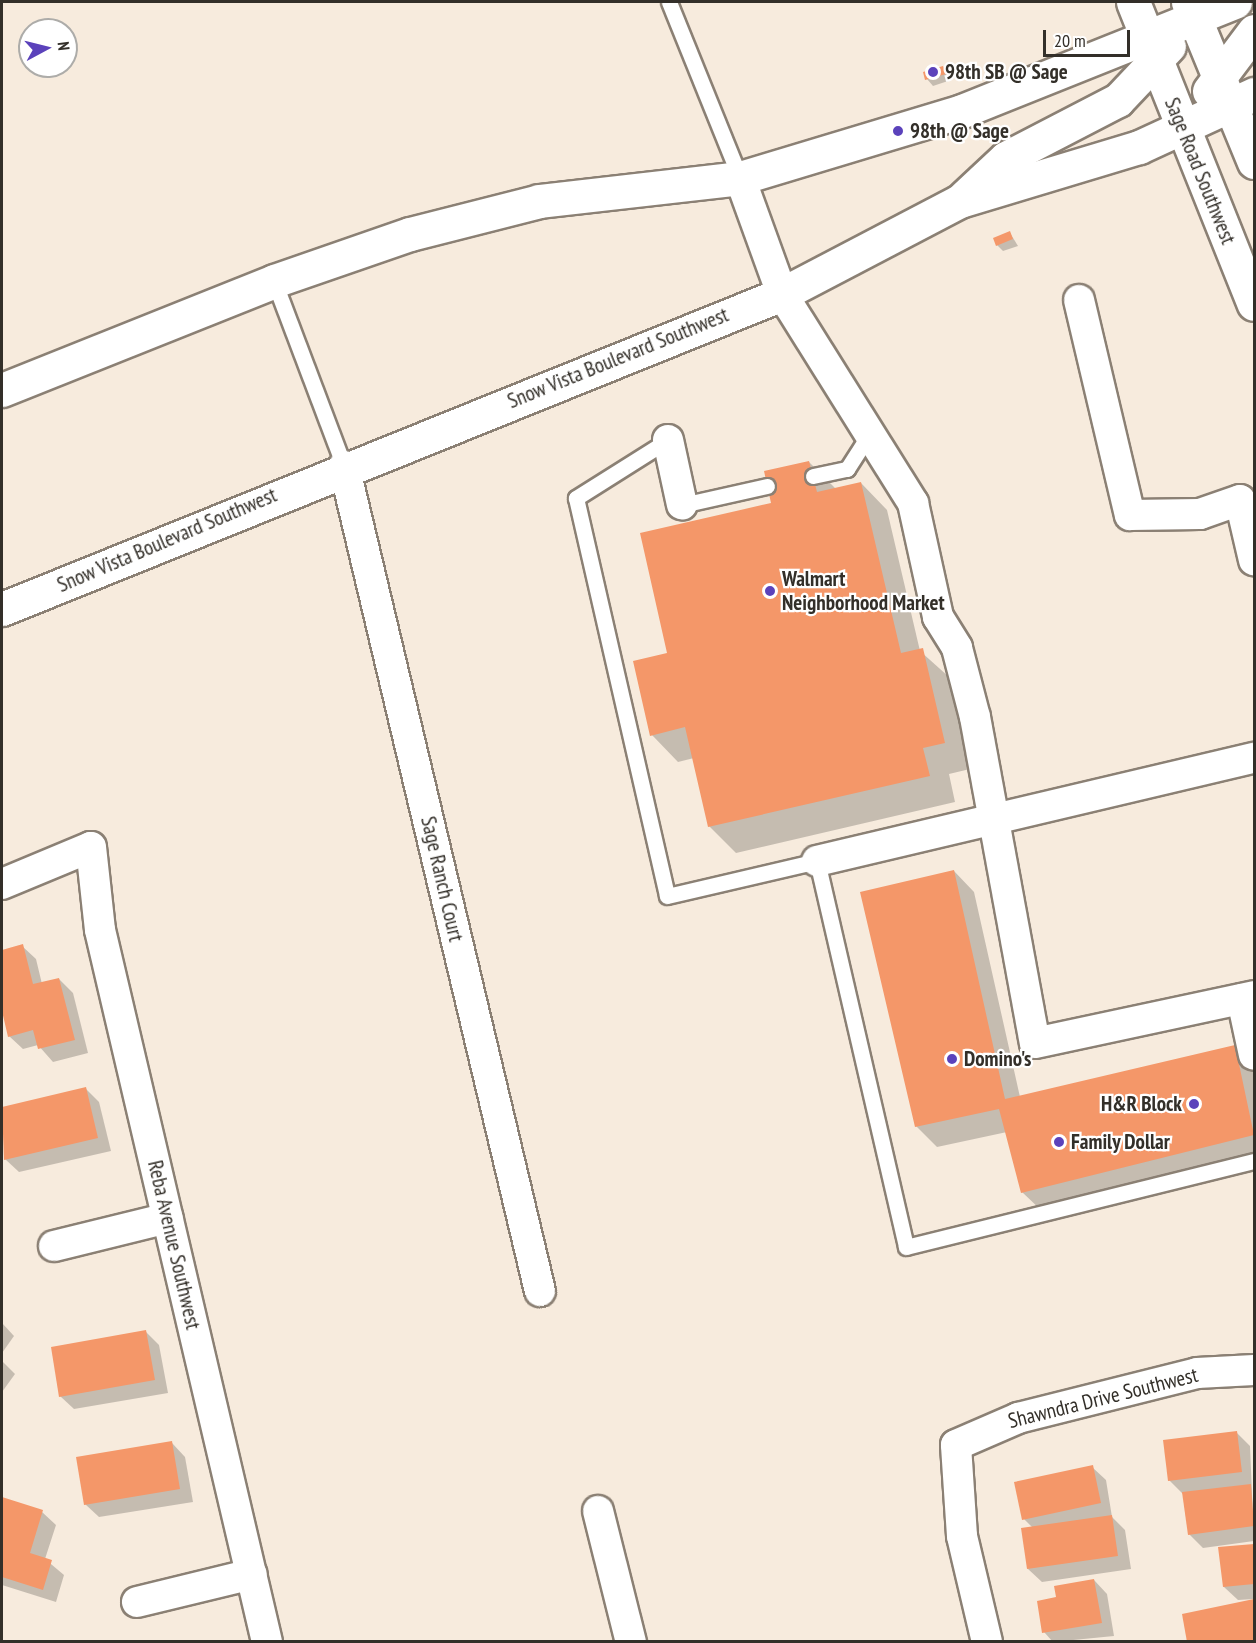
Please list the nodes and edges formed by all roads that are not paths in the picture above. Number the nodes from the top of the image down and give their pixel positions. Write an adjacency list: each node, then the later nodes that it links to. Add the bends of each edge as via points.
1 (669, 2): 10 (lane)
2 (1133, 2): 6 (main road, Sage Road Southwest)
3 (1235, 2): 4 (main road)
4 (1192, 10): 6 (main road); 7 (main road)
5 (1254, 31): 7 (main road)
6 (1151, 49): 8 (main road, Sage Road Southwest); 10 (main road); 11 (main road, via 1118,100 1006,158)
7 (1235, 92): 8 (main road, Snow Vista Boulevard Southwest); 9 (main road)
8 (1182, 128): 11 (main road, Snow Vista Boulevard Southwest, via 1139,147); 15 (main road, Sage Road Southwest)
9 (1254, 162)
10 (740, 178): 12 (main road, via 539,201 410,234); 13 (street)
11 (960, 201): 13 (main road, Snow Vista Boulevard Southwest)
12 (274, 281): 16 (main road); 19 (lane)
13 (782, 294): 17 (street); 19 (main road, Snow Vista Boulevard Southwest)
14 (1078, 300): 23 (street, via 1130,515 1200,514 1239,500)
15 (1254, 304)
16 (2, 390)
17 (872, 430): 20 (lane, via 847,469); 26 (street, via 913,503 938,617 957,648 975,717)
18 (668, 440): 22 (street); 27 (lane, via 576,498 667,896)
19 (344, 466): 24 (main road, Snow Vista Boulevard Southwest); 34 (street, Sage Ranch Court)
20 (813, 476)
21 (767, 486): 22 (lane)
22 (682, 505)
23 (1254, 560)
24 (2, 609)
25 (1254, 758): 26 (street)
26 (992, 816): 27 (street); 29 (street, via 1035,1044)
27 (817, 861): 31 (lane, via 906,1247)
28 (2, 884): 32 (street, Reba Avenue Southwest, via 91,847 100,930)
29 (1248, 997): 30 (street)
30 (1254, 1055)
31 (1254, 1161)
32 (168, 1218): 33 (street); 37 (street, Reba Avenue Southwest)
33 (54, 1246)
34 (540, 1291)
35 (1254, 1370): 41 (street, Shawndra Drive Southwest, via 1228,1367 1197,1373 1018,1418 956,1445 962,1536)
36 (598, 1511): 40 (street)
37 (252, 1574): 38 (street); 39 (street, Reba Avenue Southwest)
38 (136, 1602)
39 (267, 1641)
40 (631, 1641)
41 (987, 1641)

